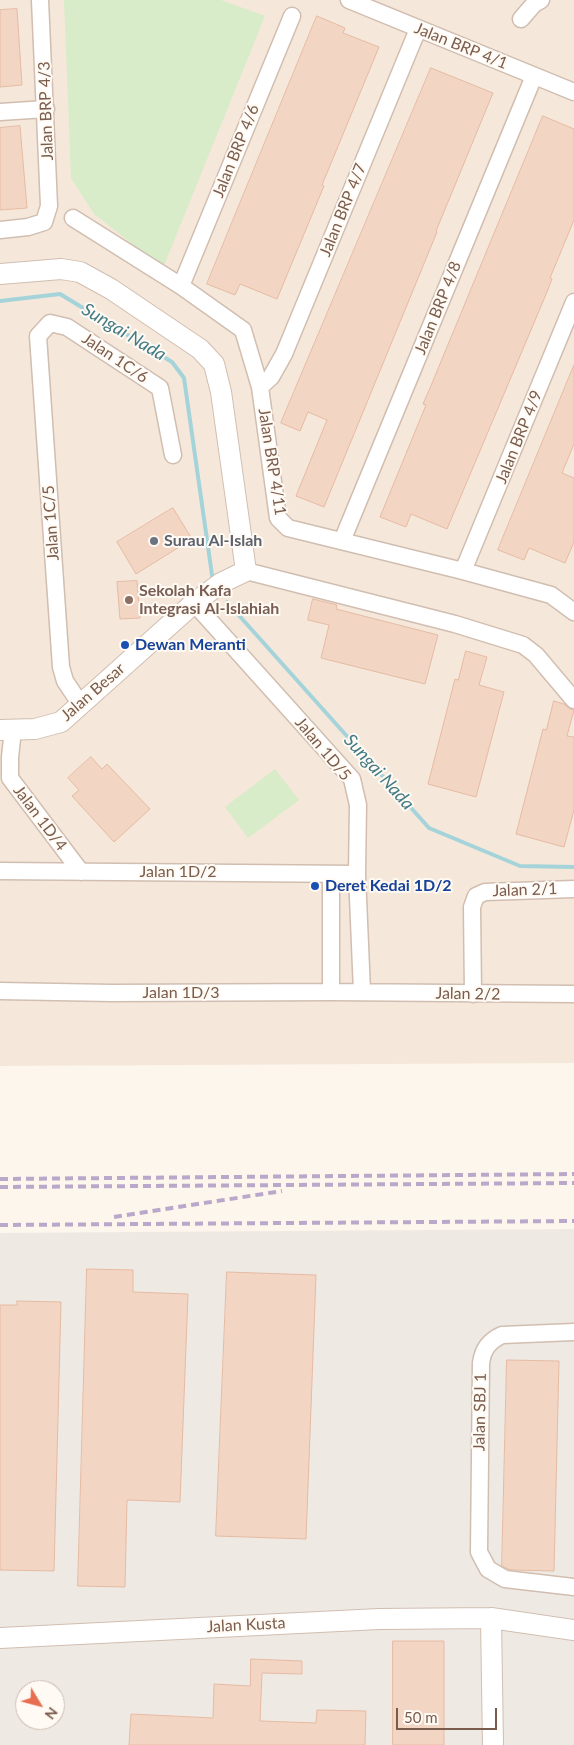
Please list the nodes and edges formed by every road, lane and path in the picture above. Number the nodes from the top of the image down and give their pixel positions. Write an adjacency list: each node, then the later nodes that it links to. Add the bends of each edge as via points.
1 (40, 0): 9 (street, Jalan BRP 4/3)
2 (349, 0): 6 (street, Jalan BRP 4/1)
3 (541, 0): 5 (street)
4 (292, 16): 14 (street, Jalan BRP 4/6)
5 (521, 19)
6 (418, 29): 7 (street, Jalan BRP 4/1); 17 (street, Jalan BRP 4/7, via 284,354 271,377)
7 (534, 76): 8 (street, Jalan BRP 4/1); 19 (street, Jalan BRP 4/8)
8 (574, 92)
9 (46, 109): 10 (street); 12 (street, Jalan BRP 4/3, via 49,206 44,222 28,228)
10 (0, 112)
11 (73, 218): 14 (street, Jalan BRP 4/11)
12 (0, 230)
13 (0, 274): 20 (street, via 61,269 80,272 200,349 214,364 221,392)
14 (180, 286): 17 (street, Jalan BRP 4/11, via 243,330)
15 (574, 302): 21 (street, Jalan BRP 4/9)
16 (38, 336): 18 (street, Jalan 1C/6, via 50,324 67,327 160,388); 25 (street, Jalan 1C/5, via 61,667)
17 (260, 387): 19 (street, Jalan BRP 4/11, via 278,518 288,528)
18 (173, 455)
19 (342, 541): 21 (street, Jalan BRP 4/11)
20 (246, 571): 22 (street, Jalan Besar, via 221,582); 24 (street, via 455,624 522,645 536,655)
21 (463, 571): 23 (street, Jalan BRP 4/11, via 552,595)
22 (194, 603): 25 (street, Jalan Besar); 31 (street, Jalan 1D/5, via 352,779 358,805)
23 (574, 611)
24 (574, 700)
25 (81, 705): 26 (street, Jalan Besar, via 60,722 35,729)
26 (7, 730): 27 (street, Jalan 1D/4)
27 (5, 757): 29 (street, Jalan 1D/4, via 10,778)
28 (0, 871): 29 (street, Jalan 1D/2)
29 (81, 872): 30 (street, Jalan 1D/2)
30 (331, 874): 31 (street, Jalan 1D/2); 34 (street)
31 (357, 874): 35 (street, Jalan 1D/5)
32 (574, 888): 36 (street, Jalan 2/1, via 485,892 476,896 472,907)
33 (0, 991): 34 (street, Jalan 1D/3)
34 (331, 992): 35 (street, Jalan 1D/3)
35 (362, 992): 36 (street, Jalan 2/2)
36 (473, 994): 37 (street, Jalan 2/2)
37 (574, 994)
38 (574, 1332): 39 (street, Jalan SBJ 1, via 502,1334 487,1345 482,1354 479,1552 488,1569 505,1579)
39 (574, 1587)
40 (491, 1618): 41 (street, Jalan Kusta); 42 (street, Jalan Kusta, via 368,1619); 43 (street)
41 (574, 1630)
42 (0, 1638)
43 (494, 1745)

